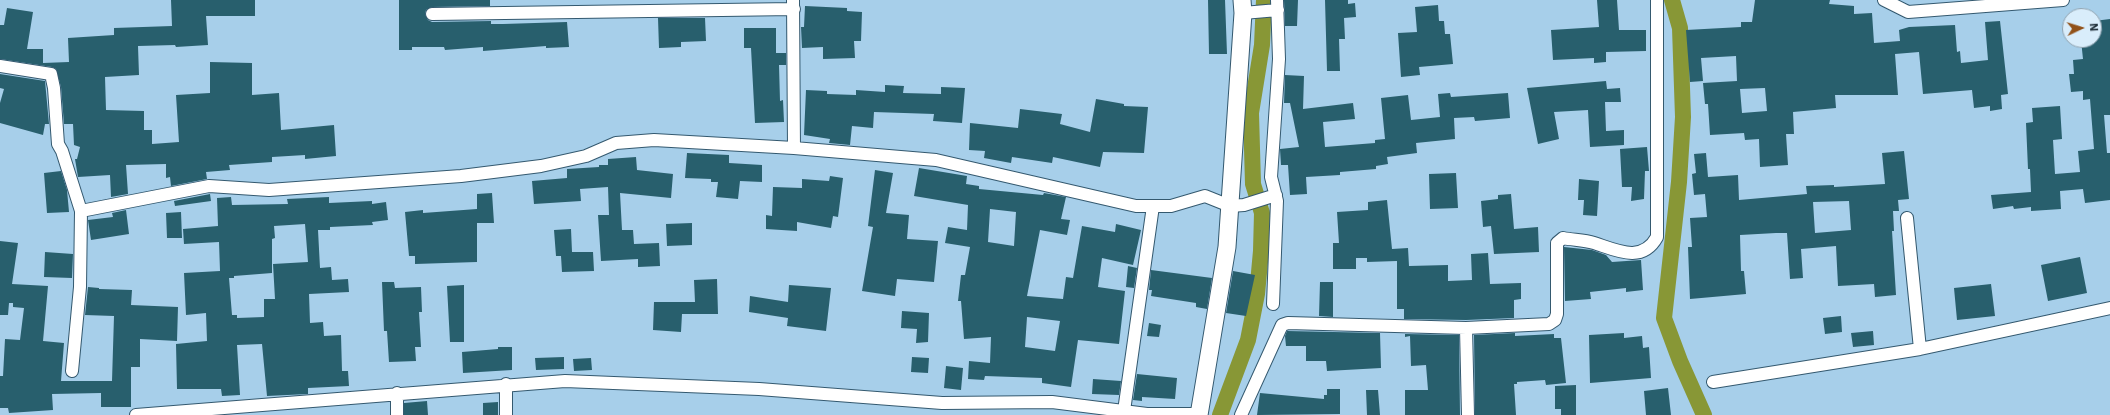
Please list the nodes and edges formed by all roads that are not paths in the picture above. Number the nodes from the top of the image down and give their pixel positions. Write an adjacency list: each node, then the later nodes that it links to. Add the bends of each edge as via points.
1 (1657, 0): 17 (street, via 1657,237 1652,246 1633,254 1592,243 1560,239 1557,243 1556,320 1549,324)
2 (1884, 0): 3 (street, via 1908,12)
3 (2063, 0)
4 (794, 5): 7 (street); 9 (street)
5 (1277, 5): 6 (street); 10 (street, via 1279,59)
6 (1247, 8): 11 (main road)
7 (432, 14)
8 (0, 66): 13 (street, via 51,74 58,144)
9 (794, 148): 12 (street, via 936,160 1136,206); 13 (street, via 654,140 616,143 586,156 541,166 461,176 269,190 209,186)
10 (1272, 196): 11 (street); 15 (street, via 1277,201)
11 (1237, 205): 12 (street, via 1205,196 1171,206); 24 (main road, via 1227,247)
12 (1153, 206): 23 (street)
13 (81, 211): 19 (street, via 80,287)
14 (1907, 218): 18 (street)
15 (1273, 304)
16 (2110, 308): 18 (street)
17 (1466, 328): 28 (street, via 1288,323 1282,325); 29 (street)
18 (1920, 349): 20 (street)
19 (72, 370)
20 (1713, 382)
21 (506, 384): 22 (street); 23 (street, via 565,381 759,389 942,403 1052,402); 27 (street)
22 (397, 393): 25 (street); 26 (street)
23 (1124, 411): 24 (street, via 1147,414)
24 (1199, 414)
25 (136, 415)
26 (397, 415)
27 (506, 415)
28 (1241, 415)
29 (1468, 415)

